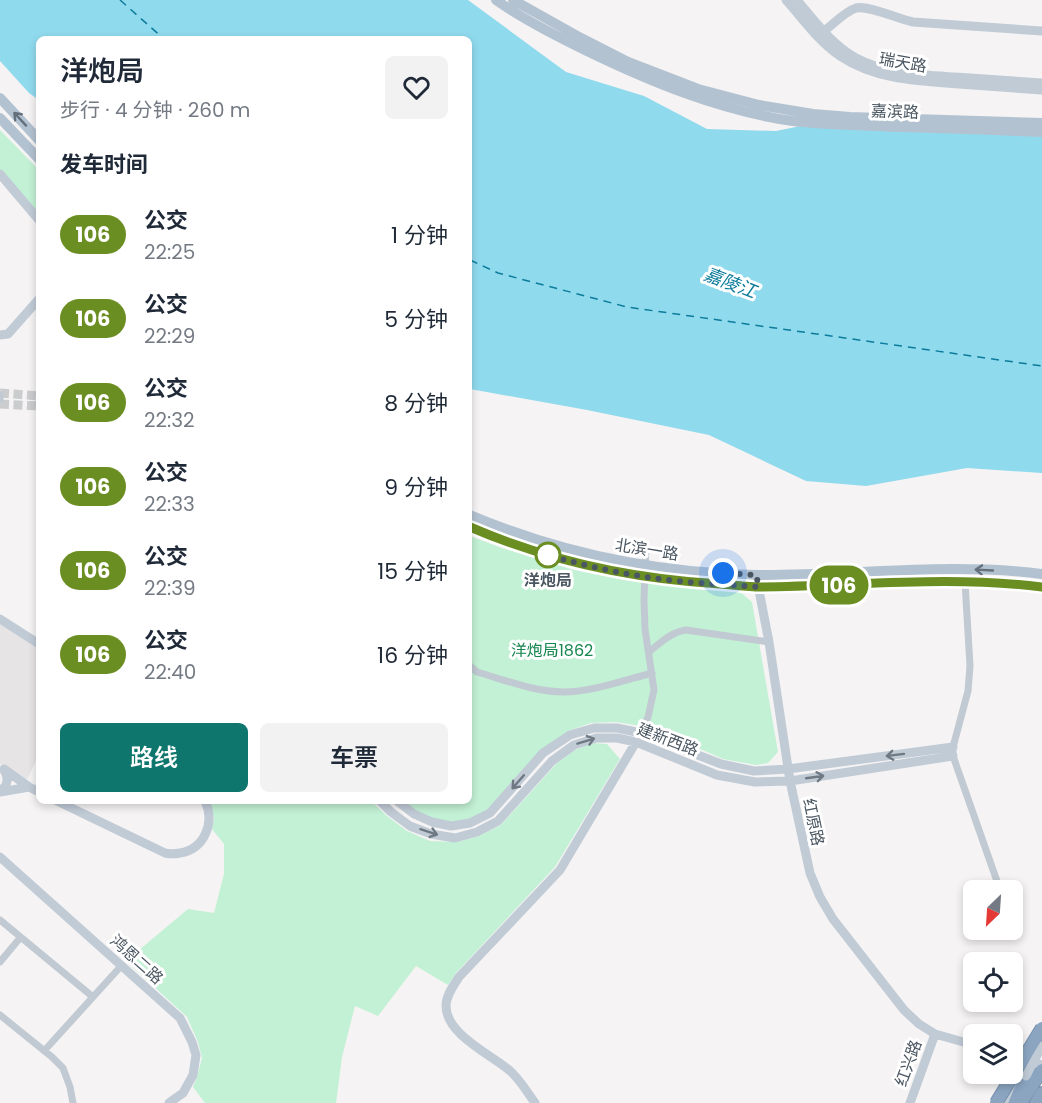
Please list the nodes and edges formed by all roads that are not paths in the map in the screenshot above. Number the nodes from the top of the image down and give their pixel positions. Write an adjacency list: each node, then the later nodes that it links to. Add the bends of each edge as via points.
1 (496, 0): 12 (main road, 嘉滨路, via 604,59 699,98 748,113 848,125)
2 (513, 0): 11 (main road, 嘉滨路, via 628,62 698,89 759,105 850,117)
3 (786, 0): 8 (street, 瑞天路, via 838,55 872,72 916,81)
4 (797, 0): 5 (street, 瑞天路)
5 (824, 31): 6 (street, via 846,13 866,8 913,22); 7 (street, 瑞天路, via 856,58 896,72)
6 (1042, 32)
7 (1042, 83)
8 (1042, 90)
9 (0, 98): 13 (main road, one-way to 9)
10 (0, 117): 14 (main road)
11 (1042, 123)
12 (1042, 132)
13 (36, 137)
14 (36, 156)
15 (0, 174): 16 (street)
16 (36, 216)
17 (36, 302): 18 (street, via 8,334)
18 (0, 335)
19 (472, 516): 23 (main road, 北滨一路, bridge, via 506,531 627,563)
20 (472, 528): 26 (main road, 北滨一路, bridge, via 540,553 625,574)
21 (646, 546): 30 (street, via 644,600)
22 (1042, 574): 23 (main road, 北滨一路, one-way to 23, bridge, via 964,569)
23 (756, 575): 26 (street, 红原路)
24 (965, 582): 25 (main road, 北滨一路); 26 (main road, 北滨一路); 34 (street, via 970,666)
25 (1042, 586)
26 (759, 587): 29 (street, 红原路)
27 (0, 619): 28 (street)
28 (36, 642)
29 (769, 642): 30 (street, via 686,630 671,635); 36 (street, 红原路)
30 (649, 652): 32 (street)
31 (472, 668): 32 (street, via 539,690 564,692)
32 (652, 673): 33 (street, via 654,690 648,717)
33 (638, 737): 36 (street, 建新西路, via 721,764 754,771); 37 (street, 建新西路, via 717,775 755,782); 43 (street, 建新西路, one-way to 33, via 410,826 455,838 498,821 552,761 574,745 596,738); 44 (street, 建新西路, one-way to 44, via 617,728 594,728 570,735 543,753 490,813 470,823 451,826 432,822); 67 (street, via 560,870 459,976 445,1005 448,1020 472,1045 511,1071)
34 (953, 752): 36 (street, 建新西路, one-way to 36); 37 (street, 建新西路, one-way to 34); 46 (street)
35 (2, 768): 38 (street); 40 (street, via 7,782)
36 (788, 769): 37 (street, 红原路)
37 (790, 780): 54 (street, 红原路, via 810,873 820,897 904,1010)
38 (29, 787): 39 (street); 40 (street)
39 (36, 790)
40 (0, 791)
41 (63, 804): 42 (street, via 165,853 179,854 200,843 210,816)
42 (206, 804)
43 (383, 804)
44 (401, 804)
45 (0, 857): 50 (street, 鸿恩二路)
46 (997, 880)
47 (0, 920): 48 (street)
48 (20, 938): 49 (street); 51 (street)
49 (0, 962)
50 (122, 965): 51 (street); 66 (street, 鸿恩二路, via 180,1018 192,1042 196,1055 194,1075 183,1093)
51 (93, 997): 57 (street)
52 (0, 1015): 57 (street)
53 (1042, 1028): 69 (highway, bridge)
54 (935, 1034): 55 (street); 68 (street, 红兴路)
55 (963, 1040)
56 (1042, 1046): 59 (street, bridge)
57 (44, 1051): 65 (street, via 63,1068)
58 (1023, 1051): 59 (street)
59 (1039, 1055): 63 (street, bridge)
60 (1023, 1060): 61 (street)
61 (1042, 1065)
62 (1042, 1070): 73 (highway)
63 (1026, 1076): 70 (street); 71 (street); 72 (highway)
64 (1042, 1093): 74 (highway)
65 (73, 1103)
66 (169, 1103)
67 (535, 1103)
68 (910, 1103)
69 (996, 1103)
70 (1002, 1103)
71 (1009, 1103)
72 (1015, 1103)
73 (1021, 1103)
74 (1036, 1103)

